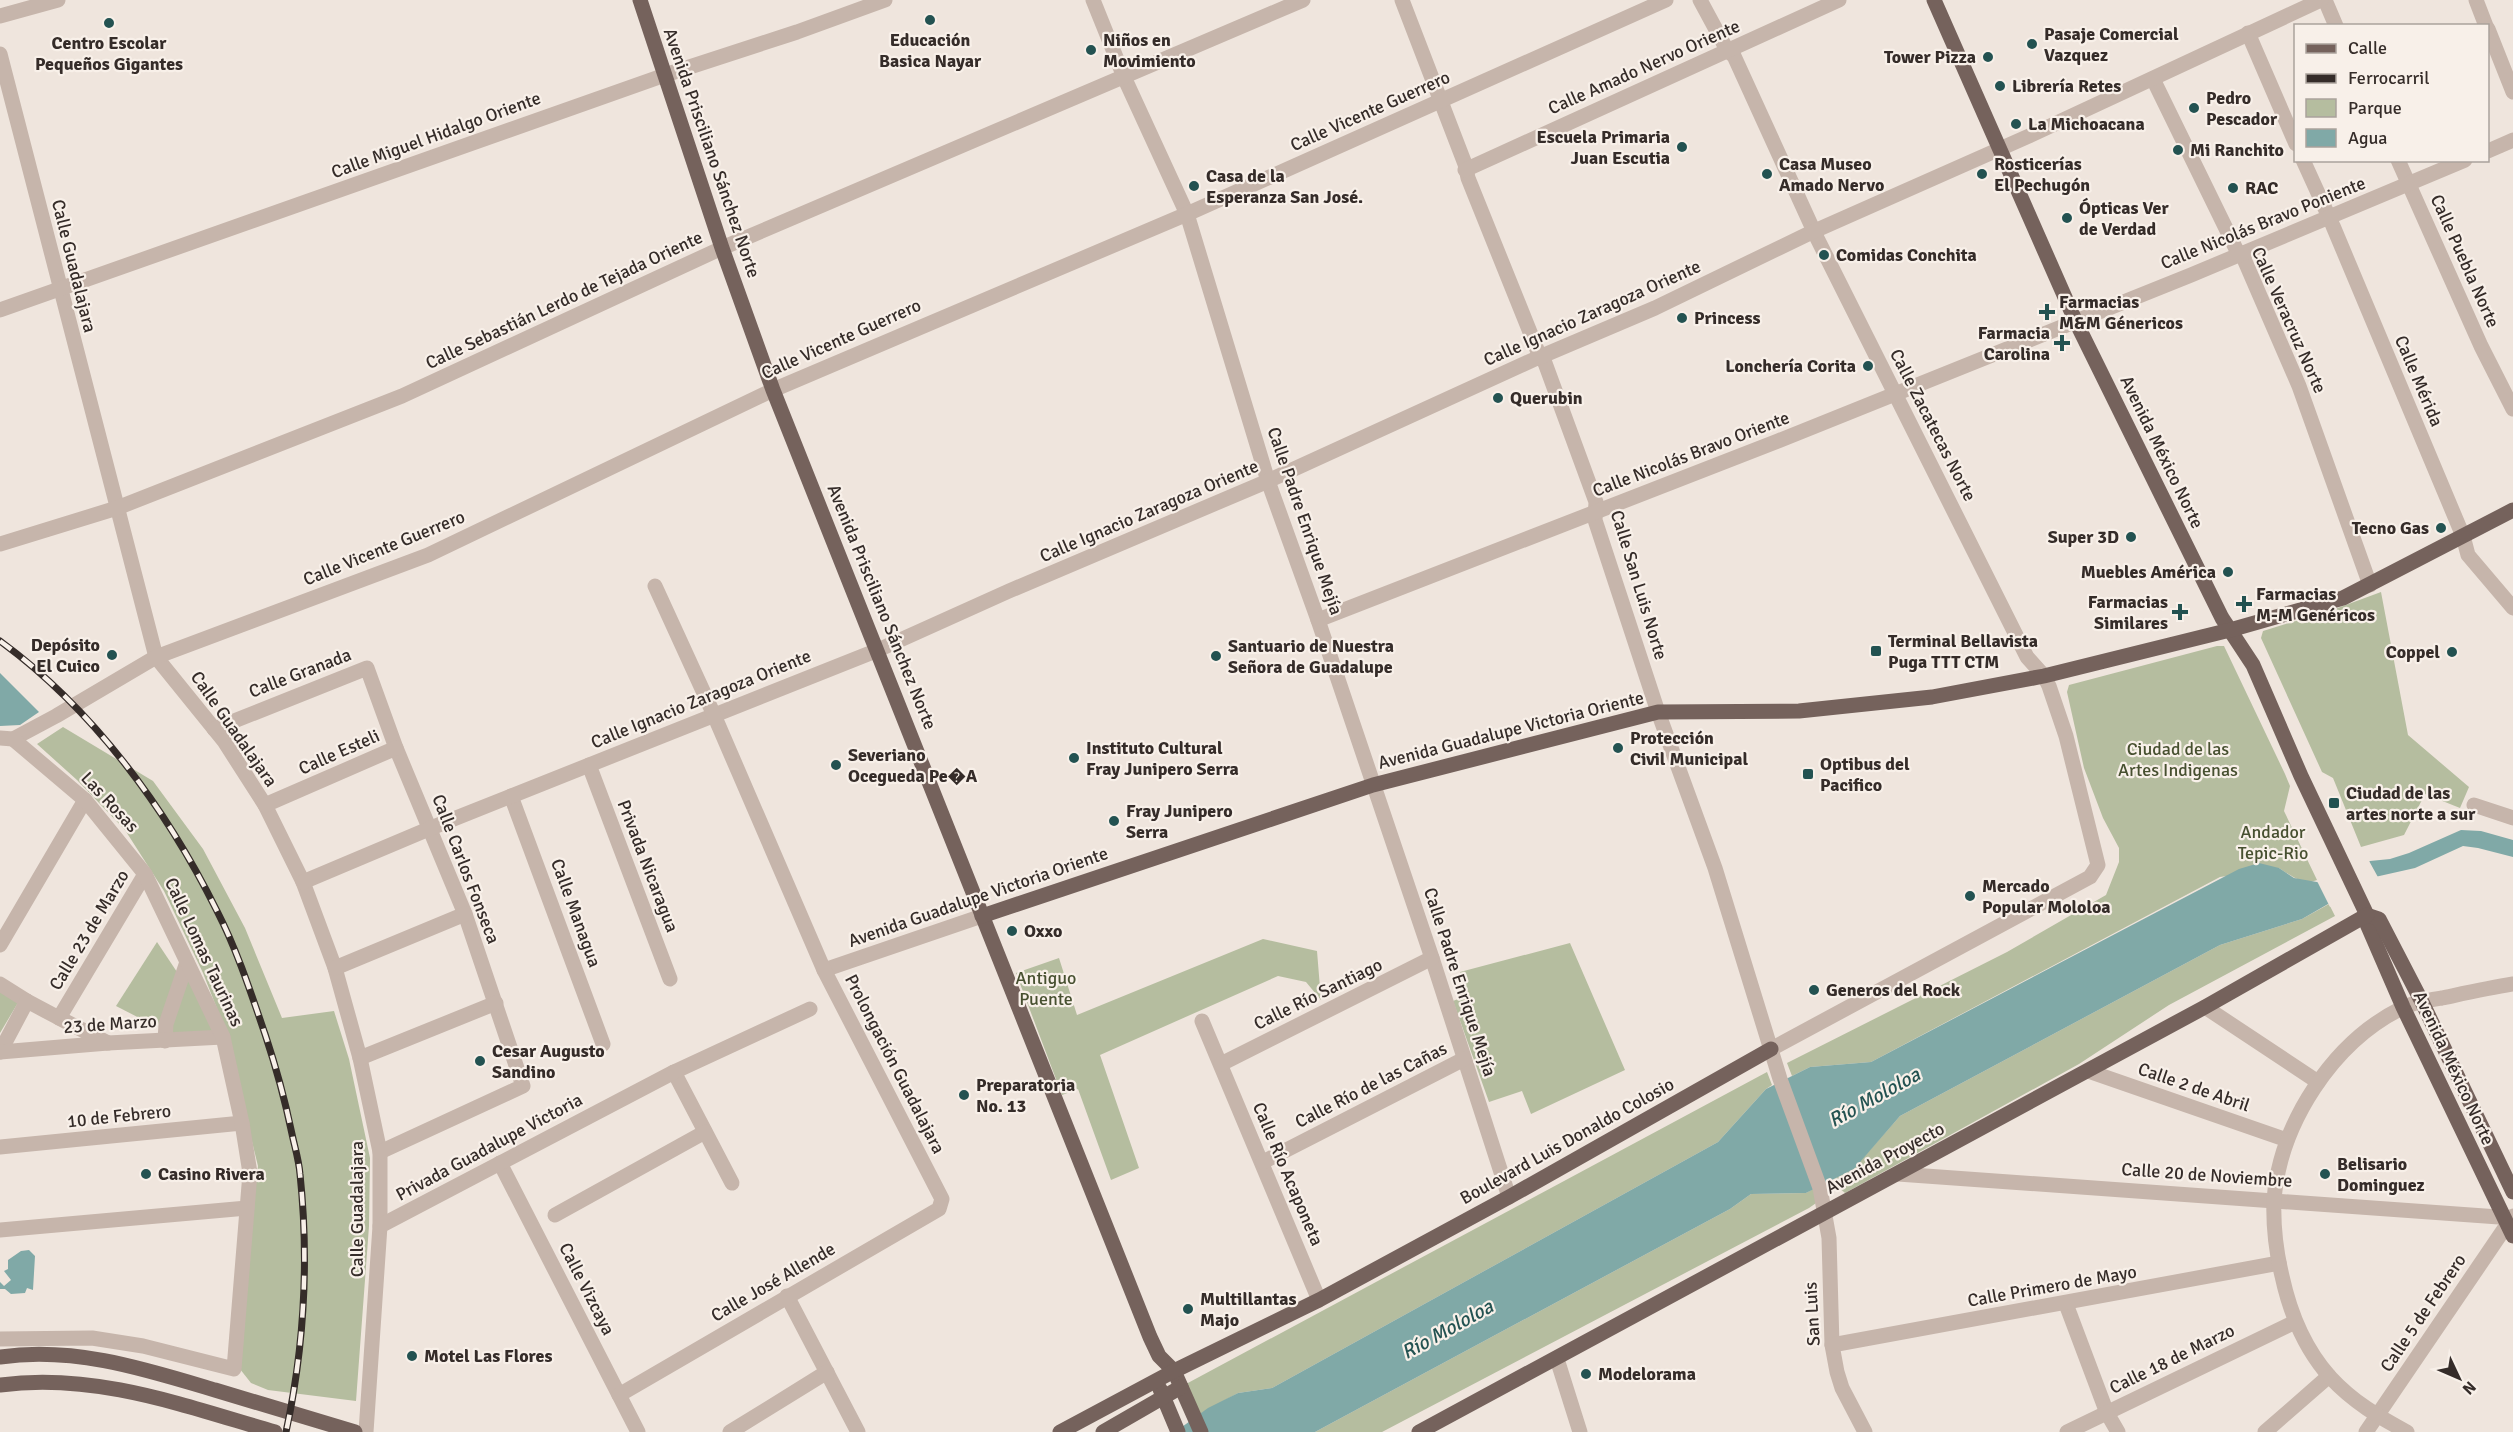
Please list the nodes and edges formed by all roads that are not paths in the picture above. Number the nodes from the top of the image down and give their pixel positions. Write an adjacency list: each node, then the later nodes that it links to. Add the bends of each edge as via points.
1 (58, 0): 13 (street)
2 (640, 0): 20 (main road, Avenida Prisciliano Sánchez Norte)
3 (885, 0): 20 (street, Calle Miguel Hidalgo Oriente)
4 (1093, 0): 21 (street, Calle Padre Enrique Mejía)
5 (1303, 0): 21 (street, Calle Sebastián Lerdo de Tejada Oriente)
6 (1402, 0): 24 (street, Calle San Luis Norte)
7 (1666, 0): 24 (street, Calle Vicente Guerrero)
8 (1700, 0): 18 (street, Calle Zacatecas Norte)
9 (1839, 0): 18 (street, Calle Amado Nervo Oriente)
10 (1934, 0): 27 (main road, Avenida México Norte)
11 (2323, 0): 14 (street); 17 (street, Calle Ignacio Zaragoza Oriente)
12 (2476, 0): 15 (street)
13 (0, 16)
14 (2335, 24)
15 (2486, 24)
16 (2489, 32): 23 (street)
17 (2248, 33): 22 (street, Calle Ignacio Zaragoza Oriente); 26 (street)
18 (1726, 50): 32 (street, Calle Amado Nervo Oriente); 36 (street, Calle Zacatecas Norte, via 1734,56)
19 (0, 54): 39 (street, Calle Guadalajara)
20 (665, 75): 37 (main road, Avenida Prisciliano Sánchez Norte); 39 (street, Calle Miguel Hidalgo Oriente)
21 (1124, 77): 34 (street, Calle Padre Enrique Mejía); 37 (street, Calle Sebastián Lerdo de Tejada Oriente)
22 (2153, 79): 27 (street, Calle Ignacio Zaragoza Oriente); 38 (street, Calle Veracruz Norte)
23 (2513, 92)
24 (1440, 100): 32 (street, Calle San Luis Norte); 34 (street, Calle Vicente Guerrero)
25 (2513, 140): 28 (street)
26 (2294, 142)
27 (1999, 150): 36 (street, Calle Ignacio Zaragoza Oriente); 41 (main road, Avenida México Norte)
28 (2489, 150)
29 (2304, 162): 35 (street, Calle Mérida)
30 (2399, 162): 33 (street, Calle Puebla Norte)
31 (2460, 162): 33 (street, Calle Nicolás Bravo Poniente)
32 (1465, 170): 42 (street, Calle San Luis Norte)
33 (2409, 184): 35 (street, Calle Nicolás Bravo Poniente); 45 (street, Calle Puebla Norte)
34 (1187, 214): 43 (street, Calle Vicente Guerrero); 46 (street, Calle Padre Enrique Mejía)
35 (2328, 218): 38 (street, Calle Nicolás Bravo Poniente); 50 (street, Calle Mérida)
36 (1814, 232): 42 (street, Calle Ignacio Zaragoza Oriente, via 1655,308); 44 (street, Calle Zacatecas Norte)
37 (722, 248): 43 (main road, Avenida Prisciliano Sánchez Norte); 47 (street, Calle Sebastián Lerdo de Tejada Oriente, via 402,396)
38 (2240, 254): 41 (street, Calle Nicolás Bravo Poniente); 52 (street, Calle Veracruz Norte, via 2299,386)
39 (60, 289): 40 (street, Calle Miguel Hidalgo Oriente); 47 (street, Calle Guadalajara)
40 (0, 310)
41 (2075, 320): 44 (street, Calle Nicolás Bravo Oriente); 56 (main road, Avenida México Norte)
42 (1540, 357): 46 (street, Calle Ignacio Zaragoza Oriente); 49 (street, Calle San Luis Norte, via 1596,502)
43 (773, 390): 57 (main road, Avenida Prisciliano Sánchez Norte); 58 (street, Calle Vicente Guerrero, via 428,555)
44 (1895, 393): 49 (street, Calle Nicolás Bravo Oriente); 60 (street, Calle Zacatecas Norte, via 2026,657)
45 (2513, 409)
46 (1268, 481): 55 (street, Calle Padre Enrique Mejía); 57 (street, Calle Ignacio Zaragoza Oriente)
47 (117, 508): 51 (street, Calle Sebastián Lerdo de Tejada Oriente); 58 (street, Calle Guadalajara)
48 (2513, 510): 50 (main road, Avenida Guadalupe Victoria Oriente)
49 (1596, 512): 55 (street, Calle Nicolás Bravo Oriente); 61 (street, Calle San Luis Norte, via 1595,520)
50 (2463, 536): 52 (main road, Avenida Guadalupe Victoria Oriente); 54 (street, Calle Mérida, via 2468,555)
51 (0, 544)
52 (2370, 585): 56 (main road, Avenida Guadalupe Victoria Oriente, via 2343,598)
53 (656, 586): 62 (street, Prolongación Guadalajara)
54 (2513, 608)
55 (1318, 620): 67 (street, Calle Padre Enrique Mejía)
56 (2230, 630): 60 (main road, Avenida Guadalupe Victoria Oriente); 78 (main road, Avenida México Norte, via 2253,665)
57 (878, 650): 62 (street, Calle Ignacio Zaragoza Oriente); 79 (main road, Avenida Prisciliano Sánchez Norte)
58 (156, 657): 63 (street, Calle Guadalajara); 64 (street, Calle Vicente Guerrero, via 39,725)
59 (368, 668): 63 (street, Calle Granada); 65 (street, Calle Carlos Fonseca)
60 (2044, 676): 61 (main road, Avenida Guadalupe Victoria Oriente, via 1932,697 1799,711); 75 (street, Calle Zacatecas Norte, via 2066,736 2097,854 2098,865)
61 (1658, 712): 67 (main road, Avenida Guadalupe Victoria Oriente); 100 (street, Calle San Luis Norte, via 1715,868)
62 (714, 715): 66 (street, Calle Ignacio Zaragoza Oriente); 84 (street, Prolongación Guadalajara)
63 (214, 729): 71 (street, Calle Guadalajara)
64 (6, 738): 69 (street, Las Rosas)
65 (396, 748): 71 (street, Calle Esteli); 73 (street, Calle Carlos Fonseca)
66 (590, 765): 68 (street, Calle Ignacio Zaragoza Oriente); 85 (street, Privada Nicaragua)
67 (1373, 785): 79 (main road, Avenida Guadalupe Victoria Oriente); 81 (street, Calle Padre Enrique Mejía)
68 (512, 796): 73 (street, Calle Ignacio Zaragoza Oriente); 99 (street, Calle Managua)
69 (85, 800): 74 (street, Las Rosas); 80 (street)
70 (2474, 805): 72 (street)
71 (265, 806): 76 (street, Calle Guadalajara)
72 (2513, 818)
73 (431, 828): 76 (street, Calle Ignacio Zaragoza Oriente); 77 (street, Calle Carlos Fonseca)
74 (145, 874): 82 (street, Calle Lomas Taurinas); 94 (street, Calle 23 de Marzo)
75 (2090, 877): 100 (street, Boulevard Luis Donaldo Colosio)
76 (303, 882): 83 (street, Calle Guadalajara)
77 (465, 914): 83 (street); 90 (street, Calle Carlos Fonseca)
78 (2367, 915): 89 (main road, Avenida México Norte, via 2379,919); 91 (main road, Avenida Proyecto); 92 (main road, Avenida México Norte, via 2367,924)
79 (982, 916): 84 (street, Avenida Guadalupe Victoria Oriente); 135 (main road, Avenida Prisciliano Sánchez Norte)
80 (0, 945)
81 (1432, 958): 103 (street, Calle Padre Enrique Mejía); 104 (street, Calle Río Santiago)
82 (187, 962): 96 (street, Calle Lomas Taurinas); 97 (street, via 166,1024)
83 (335, 968): 102 (street, Calle Guadalajara)
84 (824, 970): 121 (street, Prolongación Guadalajara)
85 (670, 979)
86 (0, 984): 88 (street)
87 (2513, 984): 89 (street)
88 (27, 1001): 94 (street, Calle 23 de Marzo); 101 (street, Calle 23 de Marzo)
89 (2422, 1002): 92 (street); 118 (main road, Avenida México Norte)
90 (496, 1004): 102 (street); 112 (street, Calle Carlos Fonseca, via 523,1086)
91 (2205, 1007): 105 (main road, Avenida Proyecto); 107 (street)
92 (2403, 1007): 107 (street, via 2369,1030); 125 (main road, Avenida México Norte)
93 (810, 1009): 106 (street, Privada Guadalupe Victoria)
94 (59, 1018): 98 (street)
95 (1202, 1021): 104 (street, Calle Río Acaponeta)
96 (223, 1036): 97 (street, 23 de Marzo); 108 (street, Calle Lomas Taurinas)
97 (165, 1041): 98 (street, 23 de Marzo)
98 (108, 1043): 101 (street, 23 de Marzo)
99 (603, 1044)
100 (1771, 1048): 117 (street, Calle San Luis Norte); 119 (main road, Boulevard Luis Donaldo Colosio)
101 (0, 1052)
102 (360, 1058): 112 (street, Calle Guadalajara)
103 (1464, 1059): 113 (street, Calle Río de las Cañas); 119 (street, Calle Padre Enrique Mejía)
104 (1221, 1064): 113 (street, Calle Río Acaponeta)
105 (2088, 1071): 110 (street, Calle 2 de Abril); 115 (main road, Avenida Proyecto)
106 (674, 1072): 109 (street); 114 (street, Privada Guadalupe Victoria)
107 (2318, 1082): 110 (street)
108 (242, 1123): 111 (street, 10 de Febrero); 122 (street, Calle Lomas Taurinas, via 250,1173)
109 (705, 1132): 116 (street); 124 (street)
110 (2287, 1140): 120 (street)
111 (0, 1147)
112 (380, 1152): 126 (street, Calle Guadalajara)
113 (1263, 1162): 130 (street, Calle Río Acaponeta)
114 (500, 1163): 126 (street, Privada Guadalupe Victoria); 144 (street, Calle Vizcaya)
115 (1898, 1174): 120 (street, Calle 20 de Noviembre); 123 (main road, Avenida Proyecto)
116 (732, 1183)
117 (1820, 1188): 123 (street, San Luis)
118 (2513, 1192)
119 (1509, 1197): 130 (main road, Boulevard Luis Donaldo Colosio)
120 (2274, 1199): 125 (street, Calle 20 de Noviembre); 128 (street)
121 (942, 1200): 129 (street, Calle José Allende, via 939,1209)
122 (247, 1208): 127 (street); 133 (street, Calle Lomas Taurinas, via 234,1369 92,1338)
123 (1824, 1213): 134 (street, San Luis); 137 (main road, Avenida Proyecto)
124 (555, 1215)
125 (2510, 1222): 147 (street, Calle 5 de Febrero)
126 (380, 1226): 151 (street, Calle Guadalajara)
127 (0, 1230)
128 (2279, 1263): 131 (street, Calle Primero de Mayo); 132 (street)
129 (787, 1296): 139 (street); 144 (street, Calle José Allende)
130 (1319, 1300): 138 (main road, Boulevard Luis Donaldo Colosio)
131 (2066, 1304): 134 (street, Calle Primero de Mayo); 146 (street)
132 (2295, 1322): 140 (street); 146 (street, Calle 18 de Marzo)
133 (0, 1339)
134 (1832, 1345): 160 (street, San Luis, via 1842,1388)
135 (1159, 1356): 138 (main road, Avenida Prisciliano Sánchez Norte); 141 (main road, Avenida Prisciliano Sánchez Norte)
136 (0, 1357): 150 (main road, via 41,1353 136,1366)
137 (1557, 1359): 158 (main road, Avenida Proyecto); 159 (street)
138 (1174, 1371): 141 (main road, Boulevard Luis Donaldo Colosio); 143 (main road, Avenida Prisciliano Sánchez Norte)
139 (827, 1372): 153 (street); 154 (street)
140 (2329, 1376): 147 (street); 163 (street)
141 (1157, 1381): 145 (main road, Avenida Prisciliano Sánchez Norte); 155 (main road, Boulevard Luis Donaldo Colosio)
142 (0, 1385): 149 (main road, via 93,1384 138,1392)
143 (1181, 1387): 145 (main road); 157 (main road, Avenida Prisciliano Sánchez Norte)
144 (619, 1395): 152 (street, Calle Vizcaya)
145 (1164, 1398): 148 (main road, Avenida Prisciliano Sánchez Norte); 156 (main road)
146 (2107, 1413): 161 (street, Calle 18 de Marzo); 162 (street)
147 (2376, 1416): 164 (street, Calle 5 de Febrero); 165 (street)
148 (1176, 1428)
149 (275, 1432)
150 (355, 1432)
151 (366, 1432)
152 (638, 1432)
153 (730, 1432)
154 (858, 1432)
155 (1060, 1432)
156 (1103, 1432)
157 (1201, 1432)
158 (1419, 1432)
159 (1580, 1432)
160 (1865, 1432)
161 (2067, 1432)
162 (2118, 1432)
163 (2265, 1432)
164 (2366, 1432)
165 (2408, 1432)

